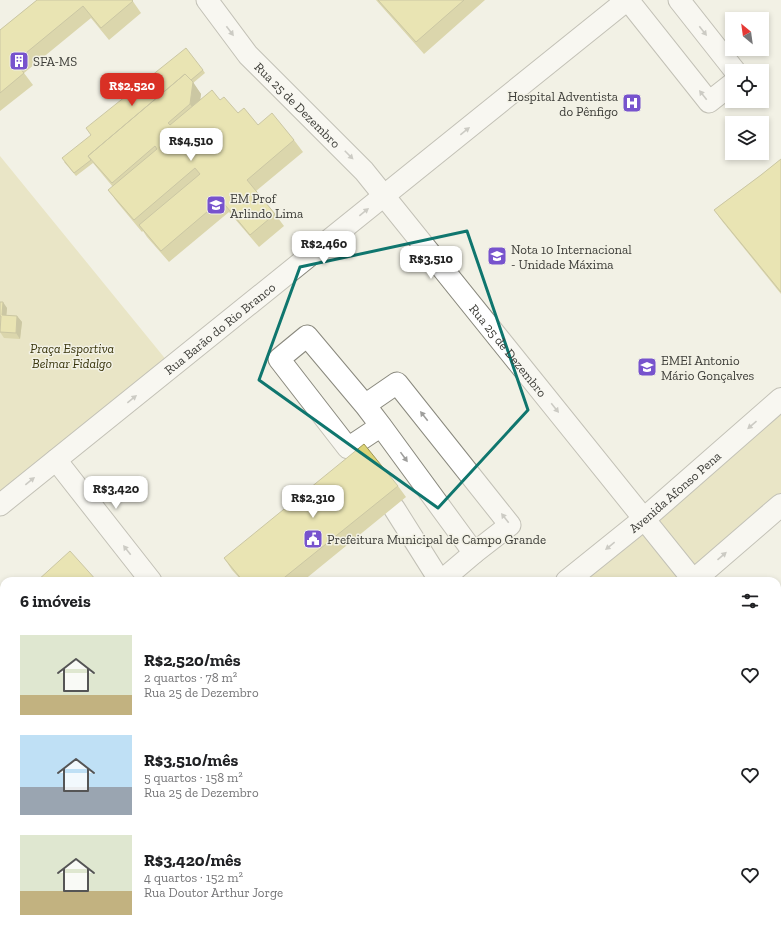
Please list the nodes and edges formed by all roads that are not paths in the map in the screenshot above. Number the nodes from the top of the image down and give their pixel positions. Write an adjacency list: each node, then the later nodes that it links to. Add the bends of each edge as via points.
1 (207, 0): 6 (street, Rua 25 de Dezembro, one-way to 6, via 248,55 364,171)
2 (628, 0): 5 (street, one-way to 2, via 709,102); 6 (street, Rua Barão do Rio Branco, one-way to 2)
3 (679, 0): 4 (street, one-way to 4)
4 (730, 64)
5 (725, 89)
6 (384, 196): 10 (street, Rua Barão do Rio Branco, one-way to 6); 14 (street, Rua 25 de Dezembro, one-way to 14)
7 (781, 399): 14 (main road, Avenida Afonso Pena, one-way to 14)
8 (365, 405): 9 (street); 9 (street, via 307,336 279,358 348,448); 15 (street, one-way to 8, via 510,525 397,383)
9 (381, 426): 15 (street, one-way to 15)
10 (56, 460): 11 (street, Rua Barão do Rio Branco, one-way to 10); 16 (street, one-way to 10)
11 (0, 505)
12 (781, 505): 21 (main road, one-way to 12)
13 (394, 508): 17 (street)
14 (644, 519): 19 (main road, Avenida Afonso Pena, one-way to 19); 20 (street, Rua 25 de Dezembro)
15 (474, 553): 18 (street)
16 (148, 577)
17 (437, 577)
18 (445, 577)
19 (572, 577)
20 (690, 577)
21 (698, 577)

